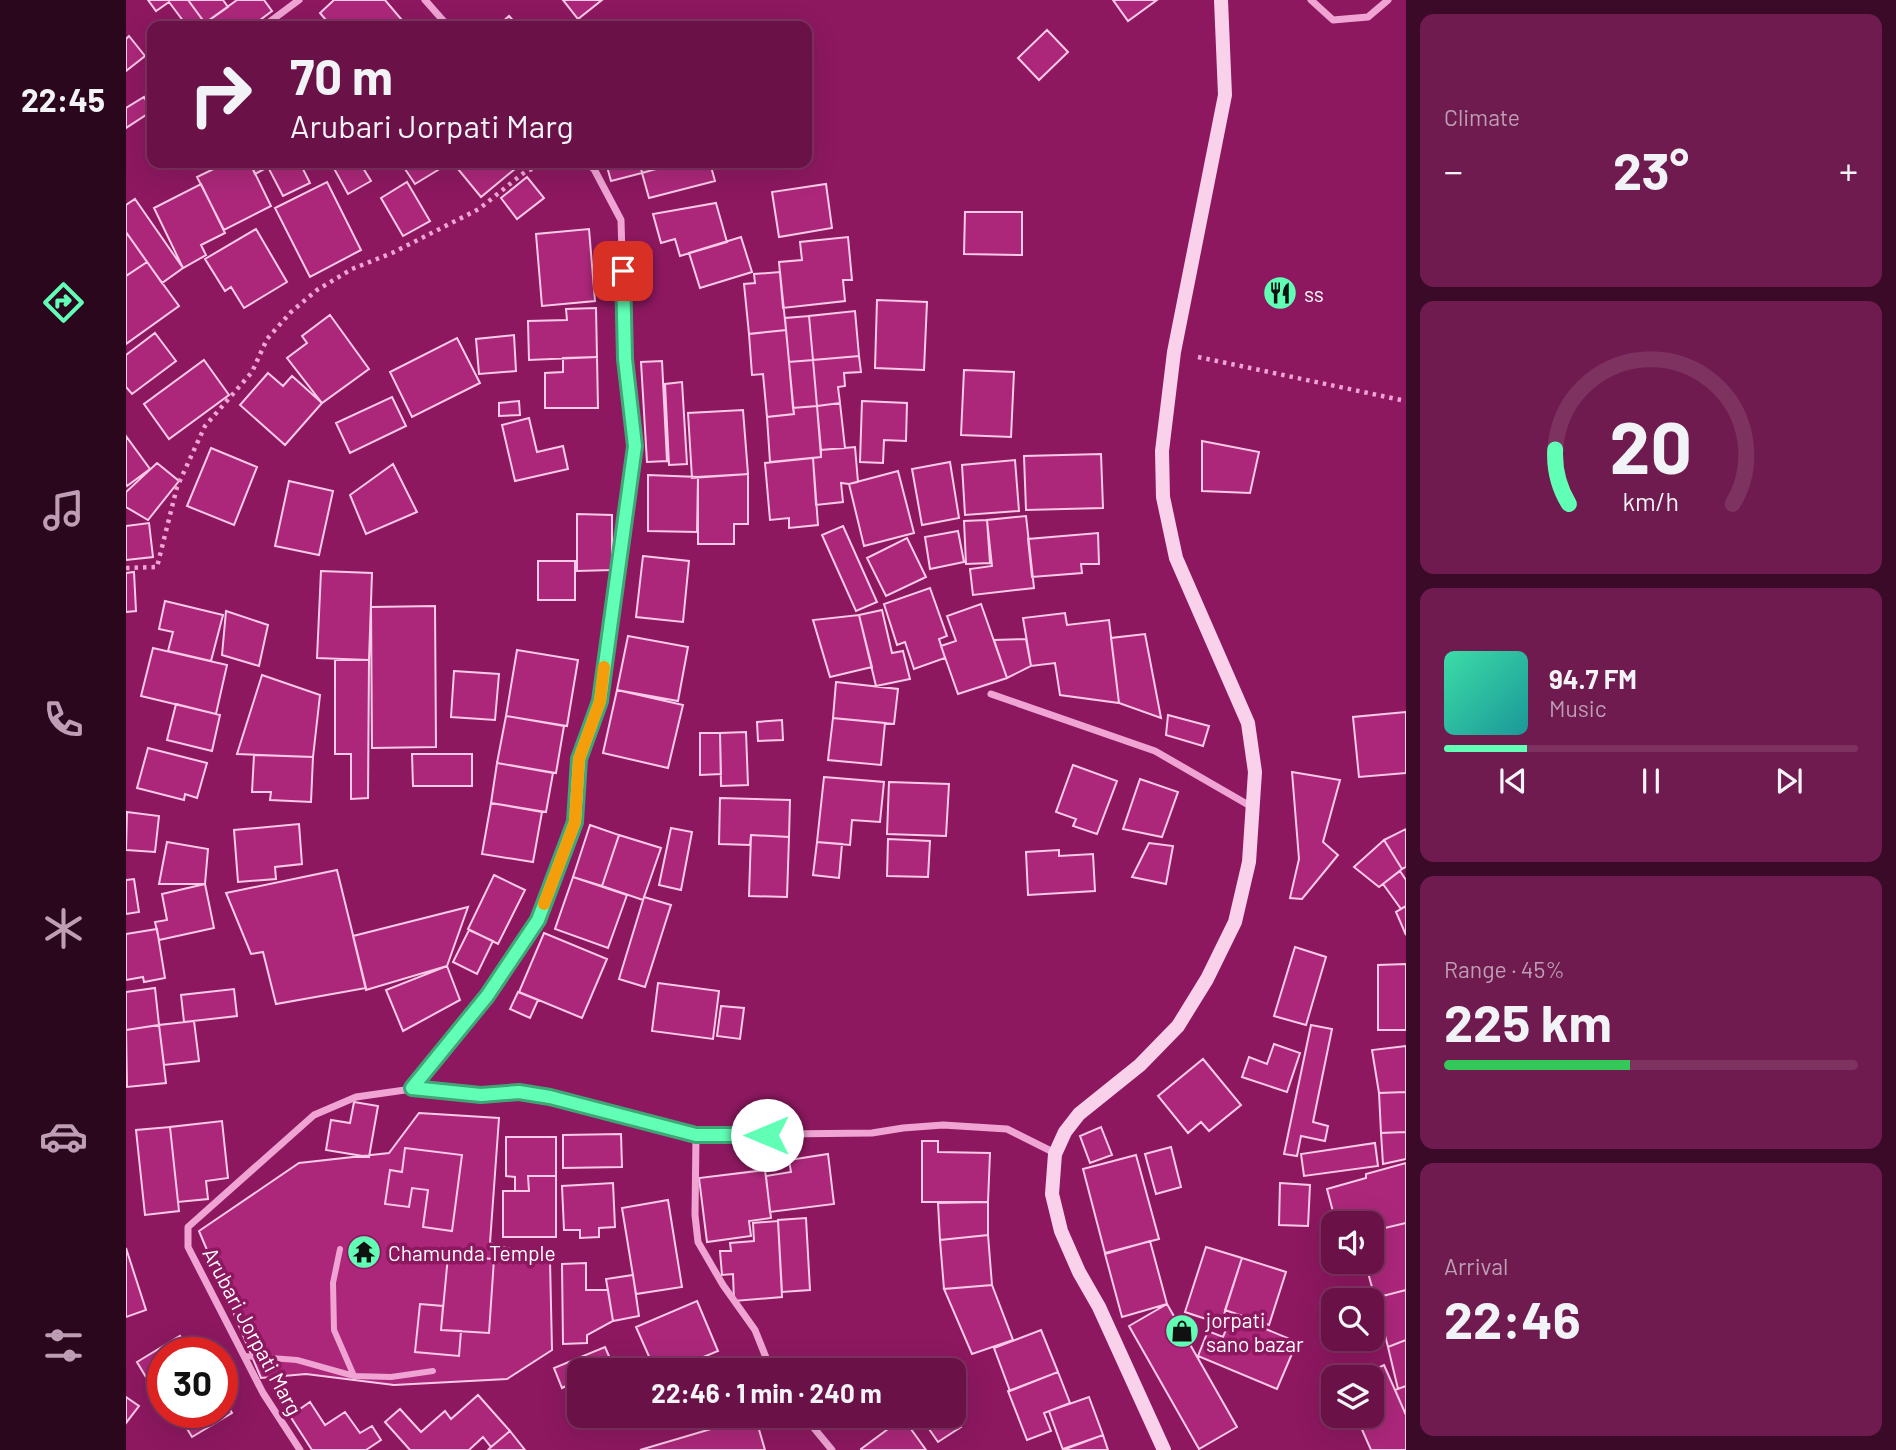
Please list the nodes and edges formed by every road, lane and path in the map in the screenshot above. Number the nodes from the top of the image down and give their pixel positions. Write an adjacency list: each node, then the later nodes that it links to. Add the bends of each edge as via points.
1 (299, 0): 6 (street)
2 (425, 0): 7 (street)
3 (1221, 0): 10 (main road, via 1225,94)
4 (1311, 0): 5 (street, via 1333,19 1368,17)
5 (1388, 0)
6 (271, 21)
7 (444, 21)
8 (538, 168): 12 (path, via 479,209 352,269 291,312 267,339 252,372 205,426 177,487 157,567)
9 (593, 168): 15 (street, via 621,220 625,359 635,446 600,701 579,759 575,822 538,920 487,996)
10 (1174, 352): 11 (path); 14 (main road, via 1162,451 1163,497 1177,558 1248,723 1255,772)
11 (1406, 401)
12 (126, 568)
13 (991, 694): 14 (street, via 1155,751)
14 (1253, 807): 17 (main road, via 1250,862 1235,922 1207,979 1178,1026 1140,1065 1079,1114)
15 (412, 1088): 16 (street, Arubari Jorpati Marg, via 539,1095); 19 (street, Arubari Jorpati Marg, via 356,1097 314,1115 188,1227 188,1247)
16 (696, 1135): 17 (street, Arubari Jorpati Marg, via 872,1133 943,1125 1007,1129); 20 (street, via 698,1242 755,1330)
17 (1055, 1154): 26 (main road, via 1052,1194 1060,1231 1100,1307)
18 (340, 1249): 22 (street, via 333,1283 334,1330)
19 (244, 1356): 22 (street, via 297,1360); 24 (street, Arubari Jorpati Marg)
20 (766, 1358)
21 (433, 1371): 22 (street)
22 (354, 1376)
23 (814, 1428): 25 (street)
24 (300, 1450)
25 (832, 1450)
26 (1164, 1450)

